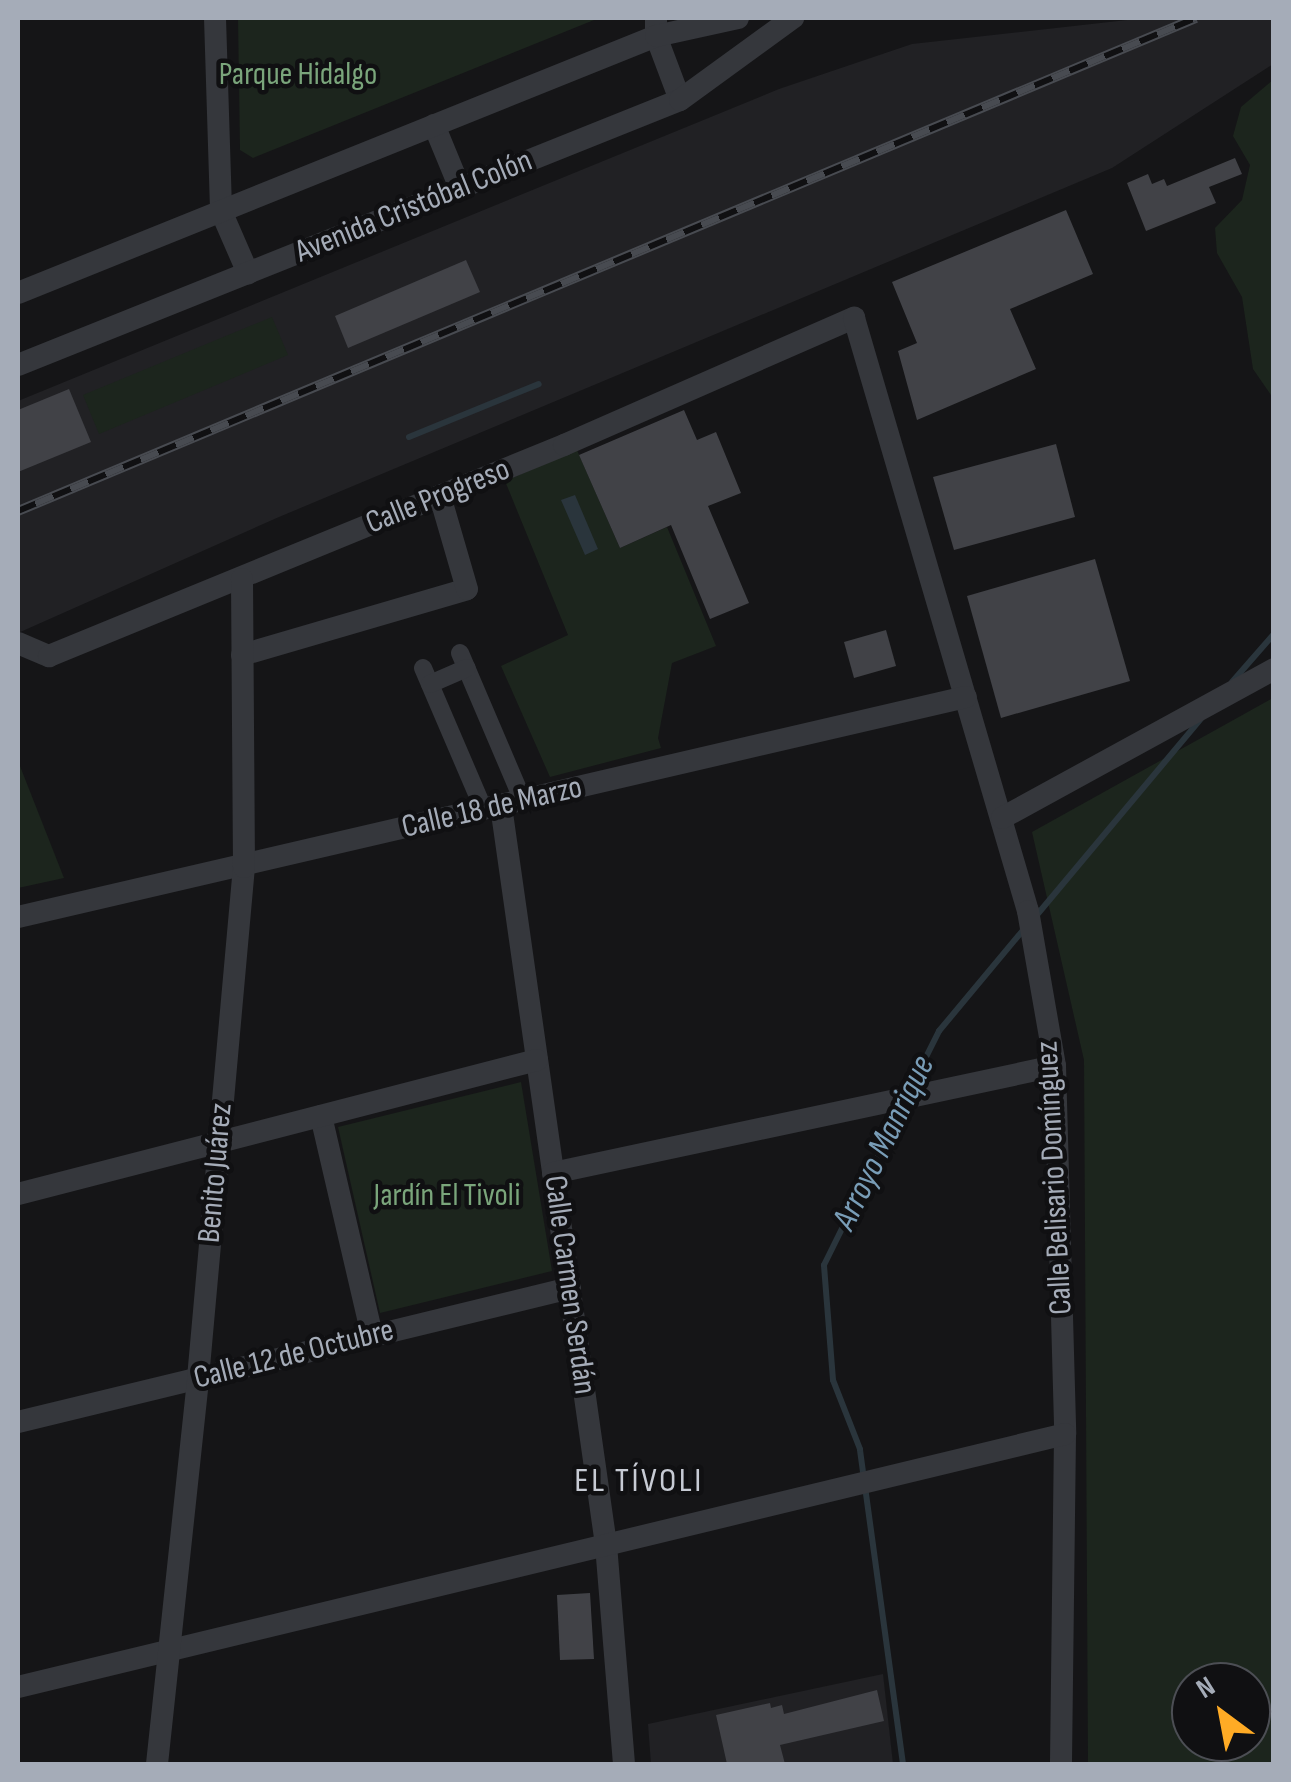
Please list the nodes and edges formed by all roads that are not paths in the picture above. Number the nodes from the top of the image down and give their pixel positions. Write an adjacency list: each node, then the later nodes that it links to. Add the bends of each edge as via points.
1 (215, 18): 8 (street)
2 (738, 18): 4 (street)
3 (793, 18): 5 (street, Avenida Cristóbal Colón)
4 (656, 27): 5 (street); 6 (street)
5 (680, 100): 7 (street, Avenida Cristóbal Colón)
6 (434, 125): 7 (street); 8 (street)
7 (460, 188): 9 (street, Avenida Cristóbal Colón)
8 (221, 211): 9 (street); 10 (street)
9 (248, 274): 12 (street, Avenida Cristóbal Colón)
10 (18, 294)
11 (854, 318): 13 (street, Calle Progreso); 18 (street, Calle Belisario Domínguez)
12 (18, 365)
13 (440, 496): 14 (street, Calle Progreso); 16 (street, via 467,588)
14 (242, 579): 15 (street, Calle Progreso, via 49,656); 16 (street, Benito Juárez)
15 (18, 643)
16 (242, 656): 21 (street, Benito Juárez)
17 (1274, 669): 20 (street)
18 (966, 697): 19 (street, Calle 18 de Marzo); 20 (street, Calle Belisario Domínguez)
19 (503, 806): 19 (street, via 426,676 463,661); 21 (street, Calle 18 de Marzo); 23 (street, Calle Carmen Serdán)
20 (1002, 818): 24 (street, Calle Belisario Domínguez, via 1030,921)
21 (244, 867): 22 (street, Calle 18 de Marzo); 26 (street, Benito Juárez)
22 (18, 917)
23 (538, 1060): 25 (street); 27 (street, Calle Carmen Serdán)
24 (1054, 1066): 27 (street); 33 (street, Calle Belisario Domínguez)
25 (321, 1116): 26 (street); 30 (street)
26 (218, 1142): 28 (street); 31 (street, Benito Juárez)
27 (554, 1173): 29 (street, Calle Carmen Serdán)
28 (18, 1194)
29 (570, 1288): 30 (street, Calle 12 de Octubre); 34 (street, Calle Carmen Serdán)
30 (372, 1336): 31 (street, Calle 12 de Octubre)
31 (198, 1378): 32 (street, Calle 12 de Octubre); 35 (street, Benito Juárez)
32 (18, 1422)
33 (1065, 1434): 34 (street); 39 (street, Calle Belisario Domínguez)
34 (606, 1544): 35 (street); 38 (street, Calle Carmen Serdán)
35 (168, 1650): 36 (street); 37 (street, Benito Juárez)
36 (18, 1686)
37 (157, 1764)
38 (624, 1764)
39 (1060, 1764)

